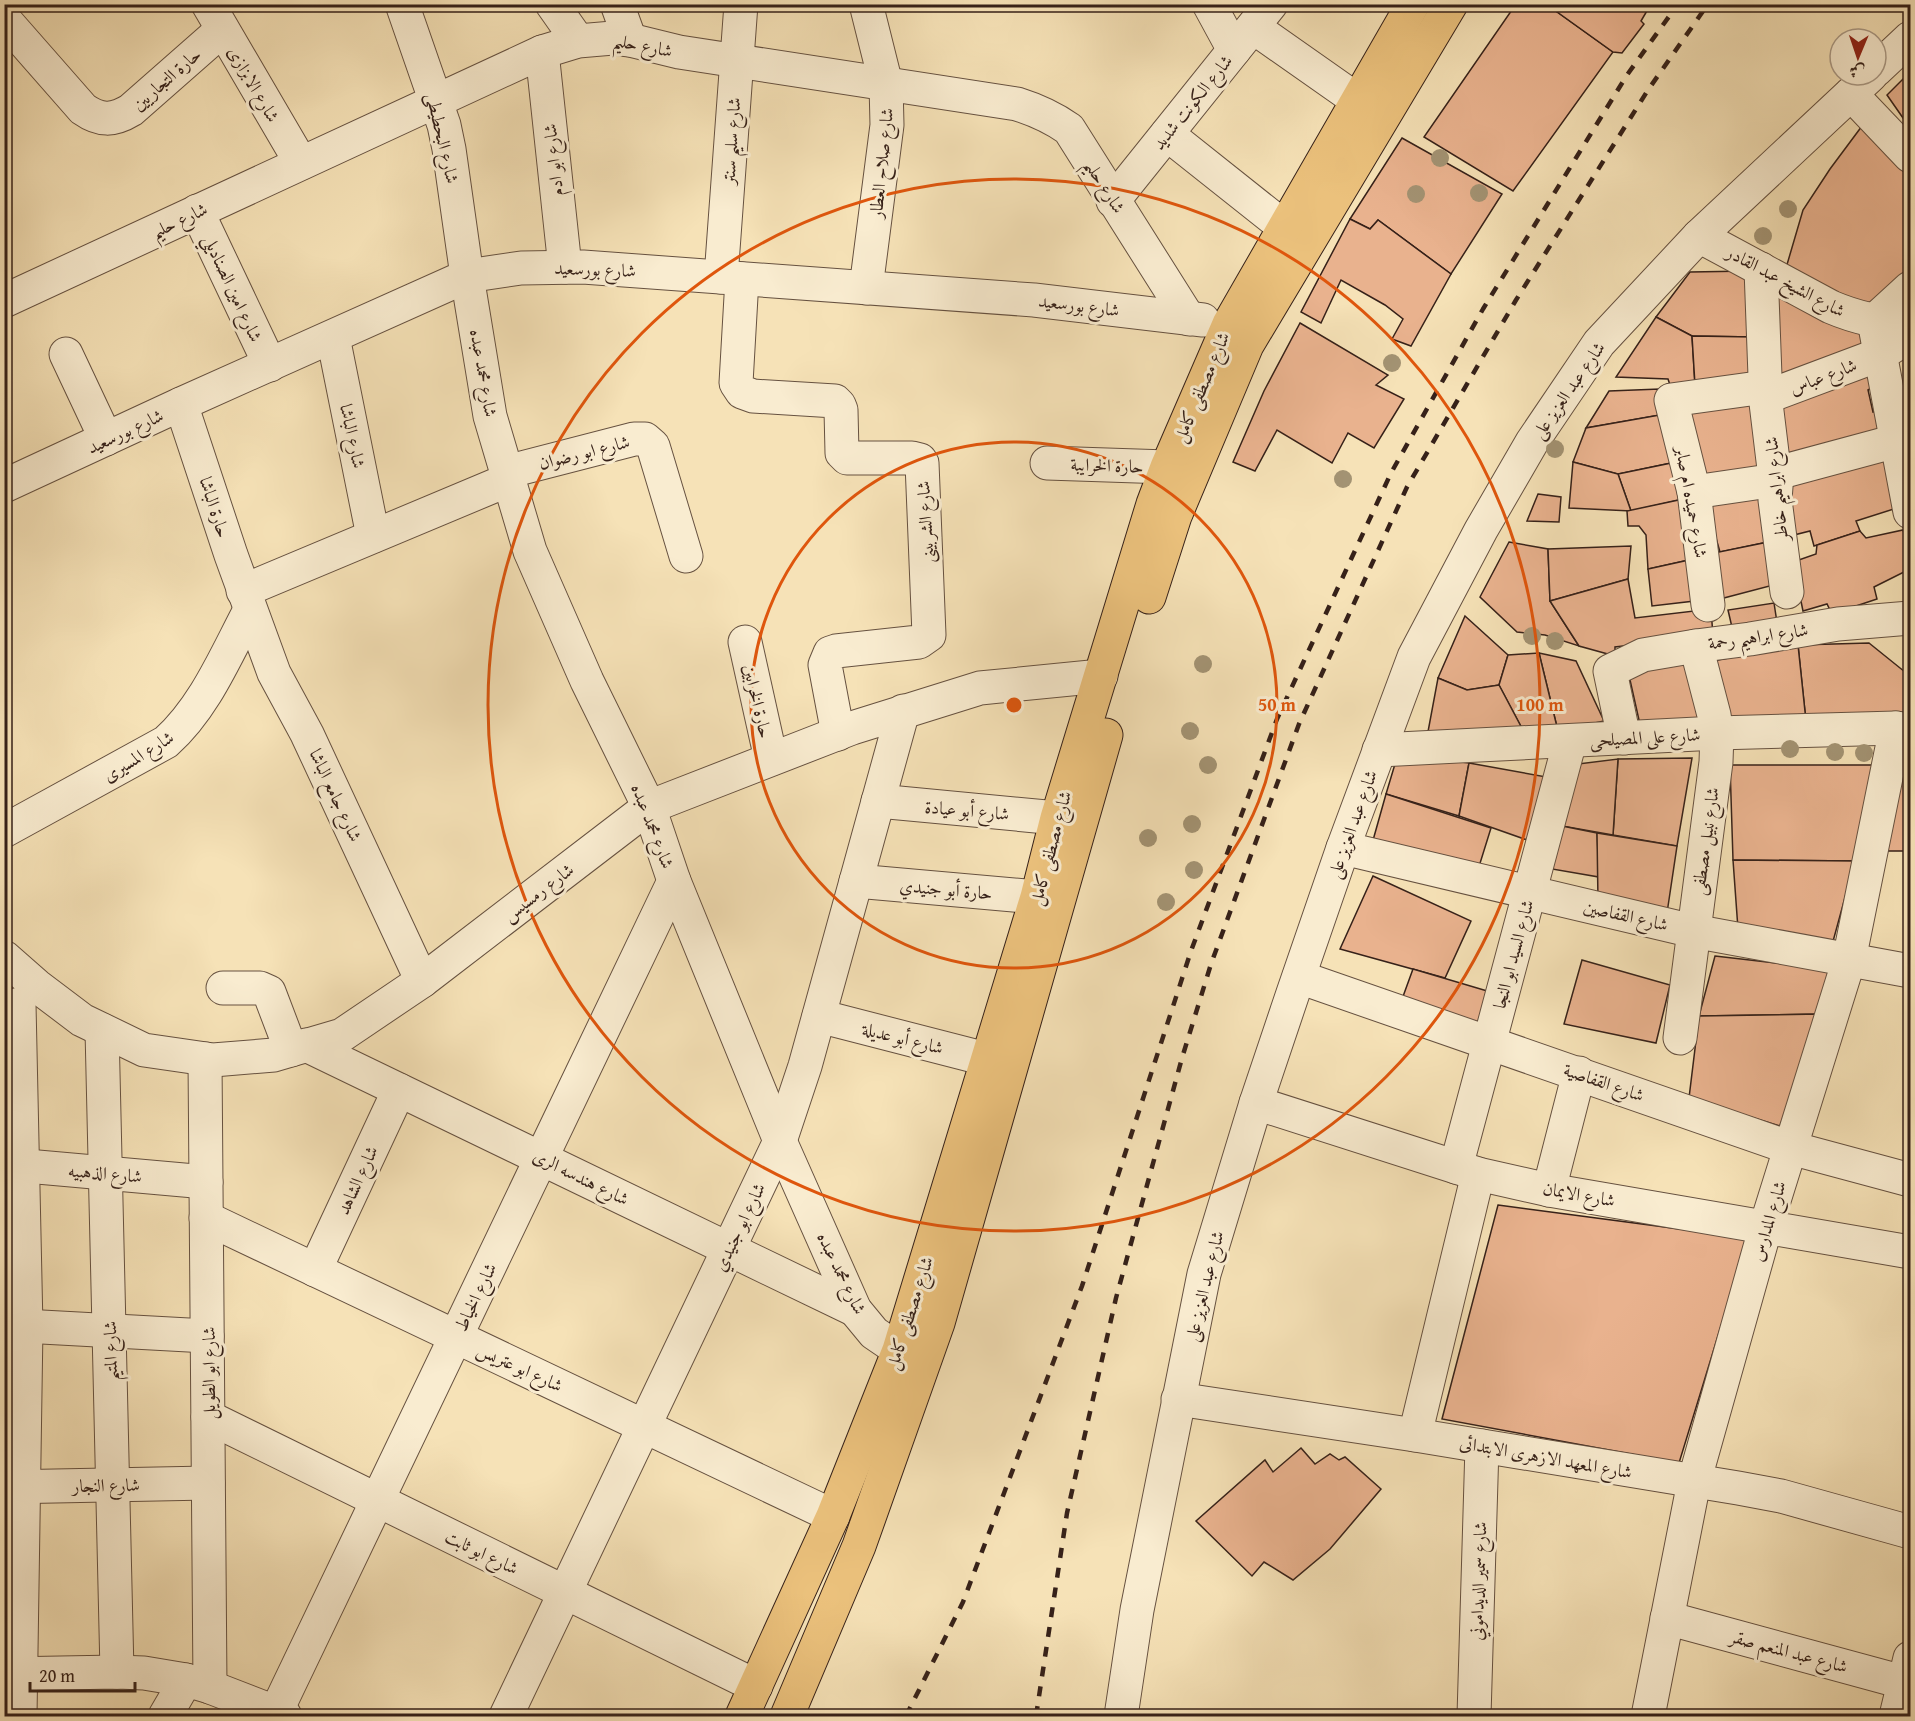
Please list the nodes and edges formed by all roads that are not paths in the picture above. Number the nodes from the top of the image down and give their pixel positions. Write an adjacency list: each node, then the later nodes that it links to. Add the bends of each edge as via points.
1 (402, 4): 21 (street, شارع البحطيطى)
2 (552, 4): 14 (street)
3 (617, 4): 13 (street)
4 (866, 4): 18 (street, شارع صلاح العطار)
5 (1209, 4): 11 (street)
6 (1413, 4): 22 (main road, شارع مصطفى كامل)
7 (1451, 4): 146 (main road, شارع مصطفى كامل, via 1246,345 1174,516 1119,688 938,1323 859,1546)
8 (745, 6): 17 (street, شارع سليم سنتر)
9 (216, 12): 10 (street, حارة التجاريين, via 131,110 106,119 83,109); 25 (street, شارع الابزازى)
10 (4, 19)
11 (1252, 27): 22 (street); 23 (street, شارع الكونت شديد)
12 (1911, 38): 16 (street)
13 (630, 39): 14 (street, شارع حليم); 17 (street, شارع حليم)
14 (578, 41): 15 (street, شارع حليم)
15 (542, 52): 21 (street, شارع حليم); 30 (street, شارع ابو ادم)
16 (1888, 59)
17 (737, 61): 18 (street, شارع حليم); 33 (street, شارع سليم سنتر)
18 (886, 84): 26 (street, شارع حليم, via 1017,104 1053,118 1069,129); 34 (street, شارع صلاح العطار, via 887,125)
19 (1858, 87): 29 (street, شارع عبد العزيز على)
20 (1863, 87): 24 (street)
21 (436, 100): 25 (street, شارع حليم); 32 (street, شارع البحطيطى, via 449,149)
22 (1358, 100): 28 (main road, شارع مصطفى كامل)
23 (1167, 134): 26 (street, شارع الكونت شديد); 28 (street)
24 (1911, 156)
25 (301, 163): 27 (street, شارع حليم)
26 (1113, 201): 37 (street, شارع حليم)
27 (197, 211): 36 (street, شارع حليم); 45 (street, شارع امين الصناديلي)
28 (1284, 227): 40 (main road, شارع مصطفى كامل)
29 (1700, 236): 31 (street, شارع الشيخ عبد القادر); 73 (street, شارع عبد العزيز على, via 1599,343 1532,441 1414,657)
30 (565, 267): 32 (street, شارع بورسعيد, via 521,268); 33 (street, شارع بورسعيد)
31 (1761, 269): 38 (street, شارع الشيخ عبد القادر, via 1831,307); 46 (street, شارع ابراهيم خاطر)
32 (467, 276): 42 (street, شارع بورسعيد); 52 (street, شارع محمد عبده, via 490,416)
33 (731, 278): 34 (street, شارع بورسعيد); 70 (street, شارع الشربينى, via 736,383 742,392 835,401 841,410 843,457 912,458 922,463 930,635 919,642 830,653 825,665)
34 (866, 288): 37 (street, شارع بورسعيد, via 1034,300)
35 (1911, 288): 38 (street)
36 (4, 301)
37 (1188, 319): 40 (street, شارع بورسعيد)
38 (1874, 321): 39 (street, شارع الشيخ عبد القادر); 44 (street)
39 (1911, 323)
40 (1229, 324): 51 (main road, شارع مصطفى كامل)
41 (1911, 335): 44 (street, شارع عباس)
42 (333, 337): 45 (street, شارع بورسعيد); 58 (street, شارع الباشا)
43 (66, 354): 48 (street)
44 (1881, 354): 46 (street, شارع عباس); 49 (street)
45 (270, 365): 47 (street, شارع بورسعيد)
46 (1766, 392): 53 (street, شارع ابراهيم خاطر); 56 (street, شارع حميده ام صابر, via 1671,400)
47 (182, 404): 48 (street, شارع بورسعيد); 61 (street, حارة الباشا)
48 (106, 439): 55 (street, شارع بورسعيد)
49 (1896, 441): 53 (street); 54 (street)
50 (1047, 463): 51 (street, حارة الخرايبة)
51 (1167, 467): 66 (main road, شارع مصطفى كامل)
52 (507, 476): 58 (street); 59 (street, شارع ابو رضوان, via 645,439 653,446); 76 (street, شارع محمد عبده, via 530,551 587,681)
53 (1776, 476): 56 (street); 60 (street, شارع ابراهيم خاطر, via 1775,500)
54 (1907, 479): 57 (street)
55 (4, 486)
56 (1694, 492): 62 (street, شارع حميده ام صابر)
57 (1911, 512)
58 (374, 536): 61 (street)
59 (686, 556)
60 (1787, 592)
61 (247, 600): 78 (street, شارع المسيرى, via 196,711 182,728 166,742); 89 (street, شارع جامع الباشا, via 274,673 307,734)
62 (1708, 605)
63 (1911, 618): 65 (street, شارع ابراهيم رحمة, via 1838,624)
64 (745, 642): 74 (street, حارة الخرابين)
65 (1696, 646): 69 (street, شارع نبيل مصطفى); 71 (street, شارع ابراهيم رحمة, via 1643,655 1610,671)
66 (1101, 676): 67 (street, شارع رمسيس, via 980,688); 77 (main road, شارع مصطفى كامل)
67 (903, 711): 70 (street, شارع رمسيس); 75 (street, شارع ابو جنيدي)
68 (1904, 729): 69 (street, شارع على المصيلحى); 86 (street, شارع المدارس)
69 (1717, 733): 71 (street, شارع على المصيلحى); 84 (street, شارع نبيل مصطفى)
70 (838, 734): 74 (street, شارع رمسيس)
71 (1624, 738): 72 (street, شارع على المصيلحى)
72 (1570, 741): 73 (street, شارع على المصيلحى); 82 (street, شارع السيد ابو النجا)
73 (1379, 750): 79 (street, شارع عبد العزيز على)
74 (771, 759): 76 (street, شارع رمسيس)
75 (878, 801): 77 (street, شارع أبو عيادة); 81 (street, شارع ابو جنيدي)
76 (649, 807): 80 (street, شارع محمد عبده); 89 (street, شارع رمسيس)
77 (1057, 818): 83 (main road, شارع مصطفى كامل)
78 (4, 831)
79 (1343, 848): 82 (street, شارع القفاصين); 88 (street, شارع عبد العزيز على)
80 (674, 881): 102 (street, شارع محمد عبده); 104 (street, شارع الخياط)
81 (856, 881): 83 (street, حارة أبو جنيدي); 92 (street, شارع ابو جنيدي)
82 (1529, 892): 84 (street, شارع القفاصين); 95 (street, شارع السيد ابو النجا)
83 (1037, 897): 98 (main road, شارع مصطفى كامل)
84 (1693, 932): 86 (street, شارع القفاصين); 94 (street, شارع نبيل مصطفى)
85 (4, 957): 91 (street, شارع رمسيس)
86 (1849, 960): 87 (street, شارع القفاصين); 103 (street, شارع المدارس)
87 (1911, 972)
88 (1299, 977): 95 (street, شارع القفاصية); 101 (street, شارع عبد العزيز على)
89 (422, 981): 96 (street, شارع رمسيس, via 342,1035)
90 (223, 988): 96 (street, via 260,988 269,992)
91 (20, 1003): 93 (street, شارع رمسيس, via 82,1020); 105 (street)
92 (819, 1016): 98 (street, شارع أبو عديلة); 102 (street, شارع ابو جنيدي)
93 (102, 1030): 97 (street, شارع رمسيس, via 144,1050); 107 (street, شارع المتيم)
94 (1680, 1038)
95 (1489, 1043): 99 (street, شارع القفاصية); 106 (street, شارع السيد ابو النجا)
96 (299, 1048): 97 (street, شارع رمسيس, via 274,1055); 100 (street, شارع هندسه الرى)
97 (206, 1059): 109 (street, شارع ابو الطويل)
98 (986, 1059): 121 (main road, شارع مصطفى كامل)
99 (1579, 1073): 103 (street, شارع القفاصية); 110 (street)
100 (399, 1090): 104 (street, شارع هندسه الرى); 115 (street, شارع الشاهد)
101 (1256, 1103): 106 (street, شارع الايمان); 122 (street, شارع عبد العزيز على, via 1204,1274)
102 (780, 1140): 113 (street, شارع ابو جنيدي); 116 (street, شارع محمد عبده)
103 (1791, 1148): 108 (street, شارع القفاصية); 112 (street, شارع المدارس)
104 (542, 1158): 113 (street, شارع هندسه الرى); 120 (street, شارع الخياط)
105 (14, 1165): 107 (street, شارع الذهبيه); 117 (street)
106 (1467, 1170): 110 (street, شارع الايمان); 125 (street, شارع السيد ابو النجا)
107 (106, 1173): 109 (street, شارع الذهبيه); 118 (street, شارع المتيم)
108 (1911, 1180)
109 (206, 1182): 111 (street, شارع ابو الطويل)
110 (1549, 1190): 112 (street, شارع الايمان)
111 (206, 1218): 115 (street, شارع ابو عتريس); 119 (street, شارع ابو الطويل)
112 (1766, 1226): 114 (street, شارع الايمان); 127 (street, شارع المدارس)
113 (728, 1248): 116 (street, شارع هندسه الرى); 124 (street, شارع ابو جنيدي)
114 (1911, 1252)
115 (315, 1270): 120 (street, شارع ابو عتريس)
116 (855, 1310): 121 (street, شارع محمد عبده, via 874,1333)
117 (15, 1326): 118 (street); 130 (street)
118 (109, 1331): 119 (street); 129 (street, شارع المتيم)
119 (207, 1336): 123 (street, شارع ابو الطويل)
120 (456, 1337): 124 (street, شارع ابو عتريس); 131 (street, شارع الخياط)
121 (899, 1350): 132 (main road, شارع مصطفى كامل)
122 (1178, 1400): 125 (street, شارع المعهد الازهرى الابتدائى); 147 (street, شارع عبد العزيز على, via 1137,1610)
123 (208, 1417): 128 (street, شارع ابو الطويل); 131 (street, شارع ابو ثابت)
124 (644, 1426): 132 (street, شارع ابو عتريس); 134 (street, شارع ابو جنيدي)
125 (1415, 1435): 126 (street, شارع المعهد الازهرى الابتدائى)
126 (1482, 1446): 127 (street, شارع المعهد الازهرى الابتدائى); 148 (street, شارع سمير الديداموني)
127 (1694, 1482): 133 (street, شارع المعهد الازهرى الابتدائى, via 1781,1496); 135 (street, شارع المدارس)
128 (208, 1484): 129 (street, شارع النجار); 139 (street, شارع ابو الطويل)
129 (112, 1485): 130 (street, شارع النجار); 136 (street, شارع المتيم)
130 (14, 1487): 137 (street)
131 (378, 1500): 134 (street, شارع ابو ثابت); 141 (street, شارع الخياط)
132 (833, 1516): 140 (main road, شارع مصطفى كامل)
133 (1911, 1532)
134 (565, 1592): 140 (street, شارع ابو ثابت); 144 (street, شارع ابو جنيدي)
135 (1667, 1618): 138 (street, شارع عبد المنعم صقر); 149 (street, شارع المدارس)
136 (117, 1672): 137 (street); 139 (street)
137 (13, 1674): 142 (street)
138 (1908, 1675): 150 (street)
139 (198, 1683): 141 (street); 143 (street)
140 (756, 1686): 145 (main road, شارع مصطفى كامل)
141 (281, 1714)
142 (20, 1716)
143 (165, 1716)
144 (506, 1716)
145 (742, 1716)
146 (788, 1716)
147 (1121, 1716)
148 (1474, 1716)
149 (1648, 1716)
150 (1896, 1716)

